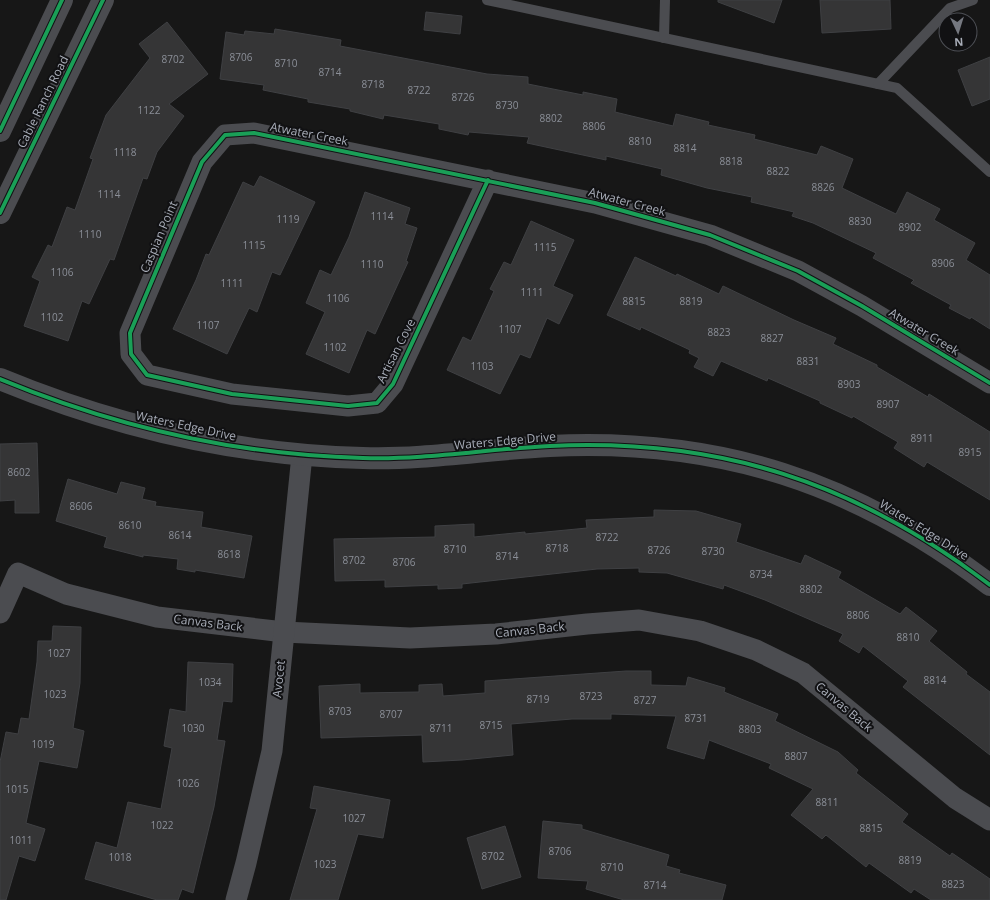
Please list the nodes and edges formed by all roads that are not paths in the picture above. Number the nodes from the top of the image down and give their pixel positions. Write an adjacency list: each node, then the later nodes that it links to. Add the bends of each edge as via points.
1 (62, 0): 8 (street)
2 (103, 0): 12 (street, Cable Ranch Road)
3 (487, 0): 6 (lane)
4 (665, 0): 6 (lane)
5 (973, 0): 7 (lane, via 950,8)
6 (664, 38): 7 (lane)
7 (878, 84): 10 (lane, via 897,88)
8 (0, 131)
9 (225, 135): 11 (street, Atwater Creek, via 254,134); 13 (street, Caspian Point, via 199,169 130,333)
10 (990, 172)
11 (488, 180): 13 (street, Artisan Cove, via 394,384 377,403 348,406 232,394 147,375); 15 (street, Atwater Creek, via 595,203 710,235 747,250 798,271 862,306)
12 (0, 213)
13 (132, 354)
14 (0, 379): 16 (street, Waters Edge Drive, via 67,404 164,433 241,448)
15 (990, 384)
16 (302, 455): 17 (street, Waters Edge Drive, via 410,458 534,447 597,445 657,447 713,455 798,478 872,509 932,544); 19 (street, Avocet)
17 (990, 585)
18 (0, 613): 19 (street, Canvas Back, via 18,573 66,594 157,617)
19 (284, 632): 20 (street, Canvas Back, via 410,638 496,634 638,620 700,631 756,650 803,672 955,798); 21 (street, Avocet, via 272,751)
20 (990, 820)
21 (236, 900)

